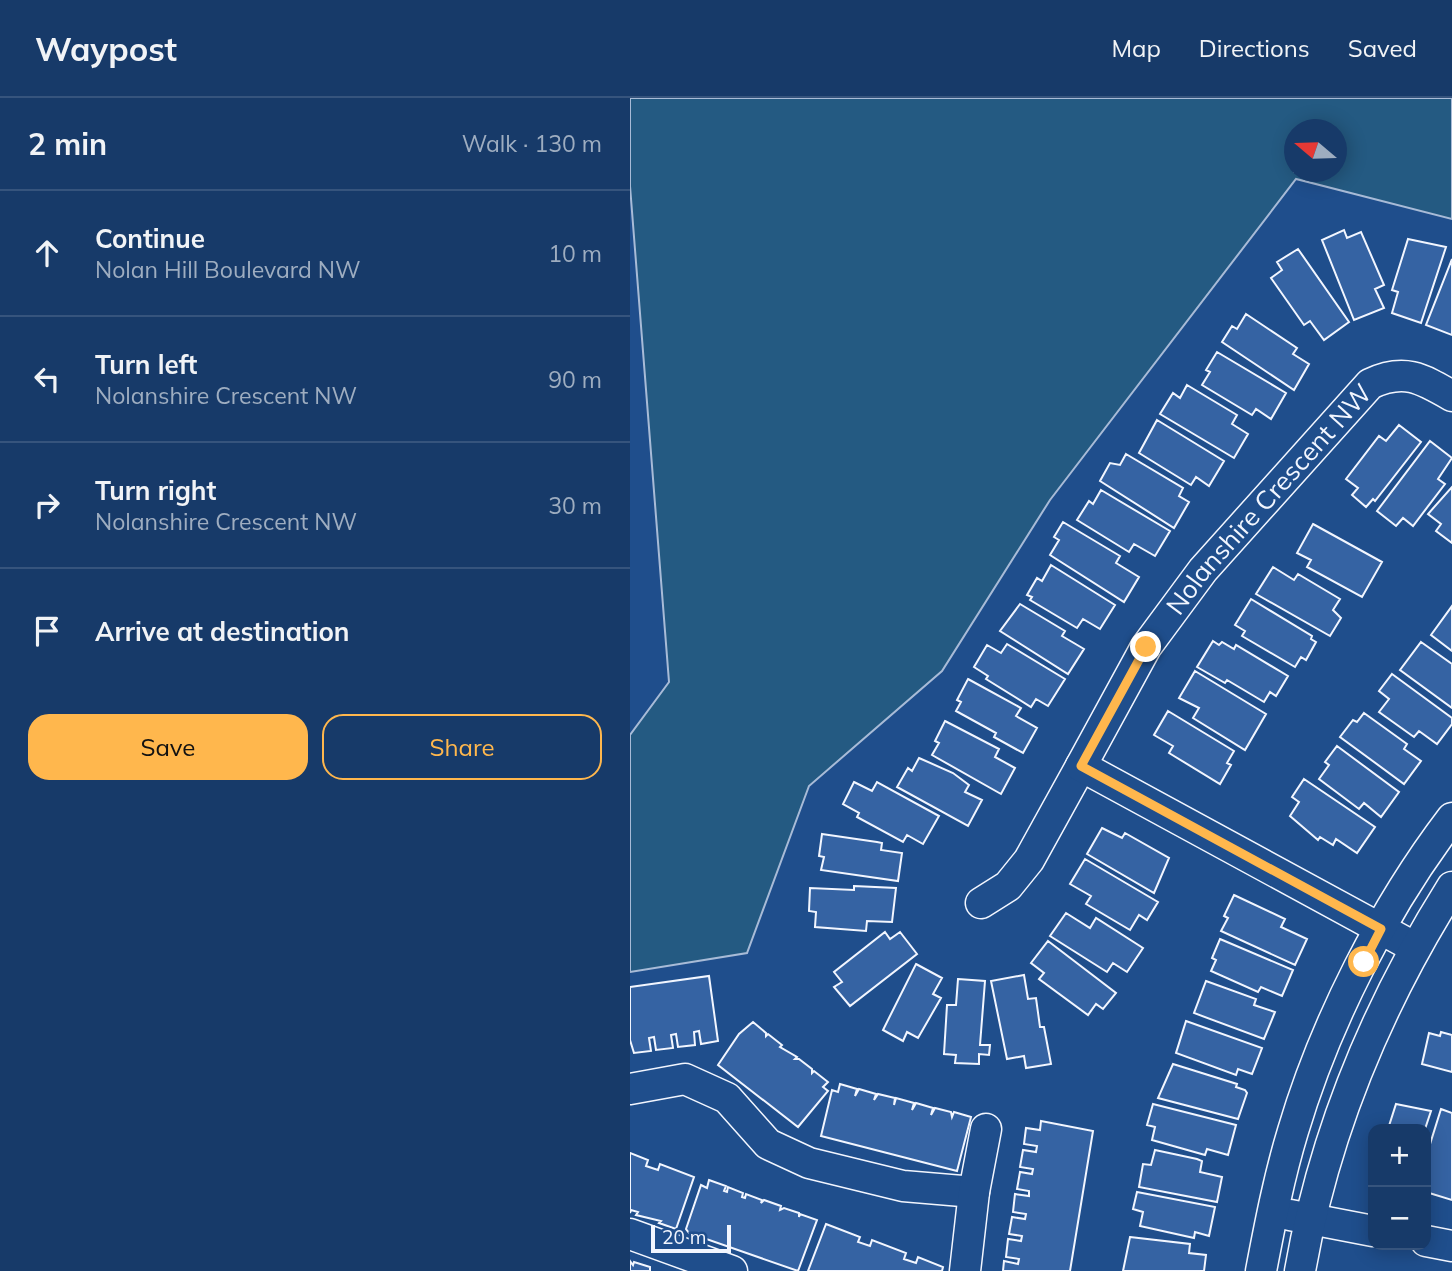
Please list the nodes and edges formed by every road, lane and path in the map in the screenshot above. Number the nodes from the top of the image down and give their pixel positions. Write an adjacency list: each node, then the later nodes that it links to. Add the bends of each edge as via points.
1 (1452, 396): 2 (street, Nolanshire Crescent NW, via 1413,377 1391,374 1370,384 1203,570 1146,647)
2 (1081, 766): 5 (street, Nolanshire Crescent NW, via 1029,860 1008,886); 6 (street)
3 (1452, 818): 6 (street, via 1426,852)
4 (1452, 887): 7 (street)
5 (981, 903)
6 (1381, 929): 7 (street); 11 (street, via 1330,1034 1293,1129)
7 (1414, 947): 12 (street, via 1341,1108)
8 (630, 1089): 10 (street, via 685,1079 727,1098 768,1144 809,1163 903,1186)
9 (986, 1129): 10 (street)
10 (974, 1192): 18 (street)
11 (1273, 1211): 12 (street); 19 (street)
12 (1310, 1219): 13 (street); 20 (street)
13 (1368, 1230)
14 (630, 1234): 17 (street)
15 (1431, 1242): 16 (street)
16 (1452, 1246)
17 (732, 1271)
18 (965, 1271)
19 (1261, 1271)
20 (1300, 1271)

